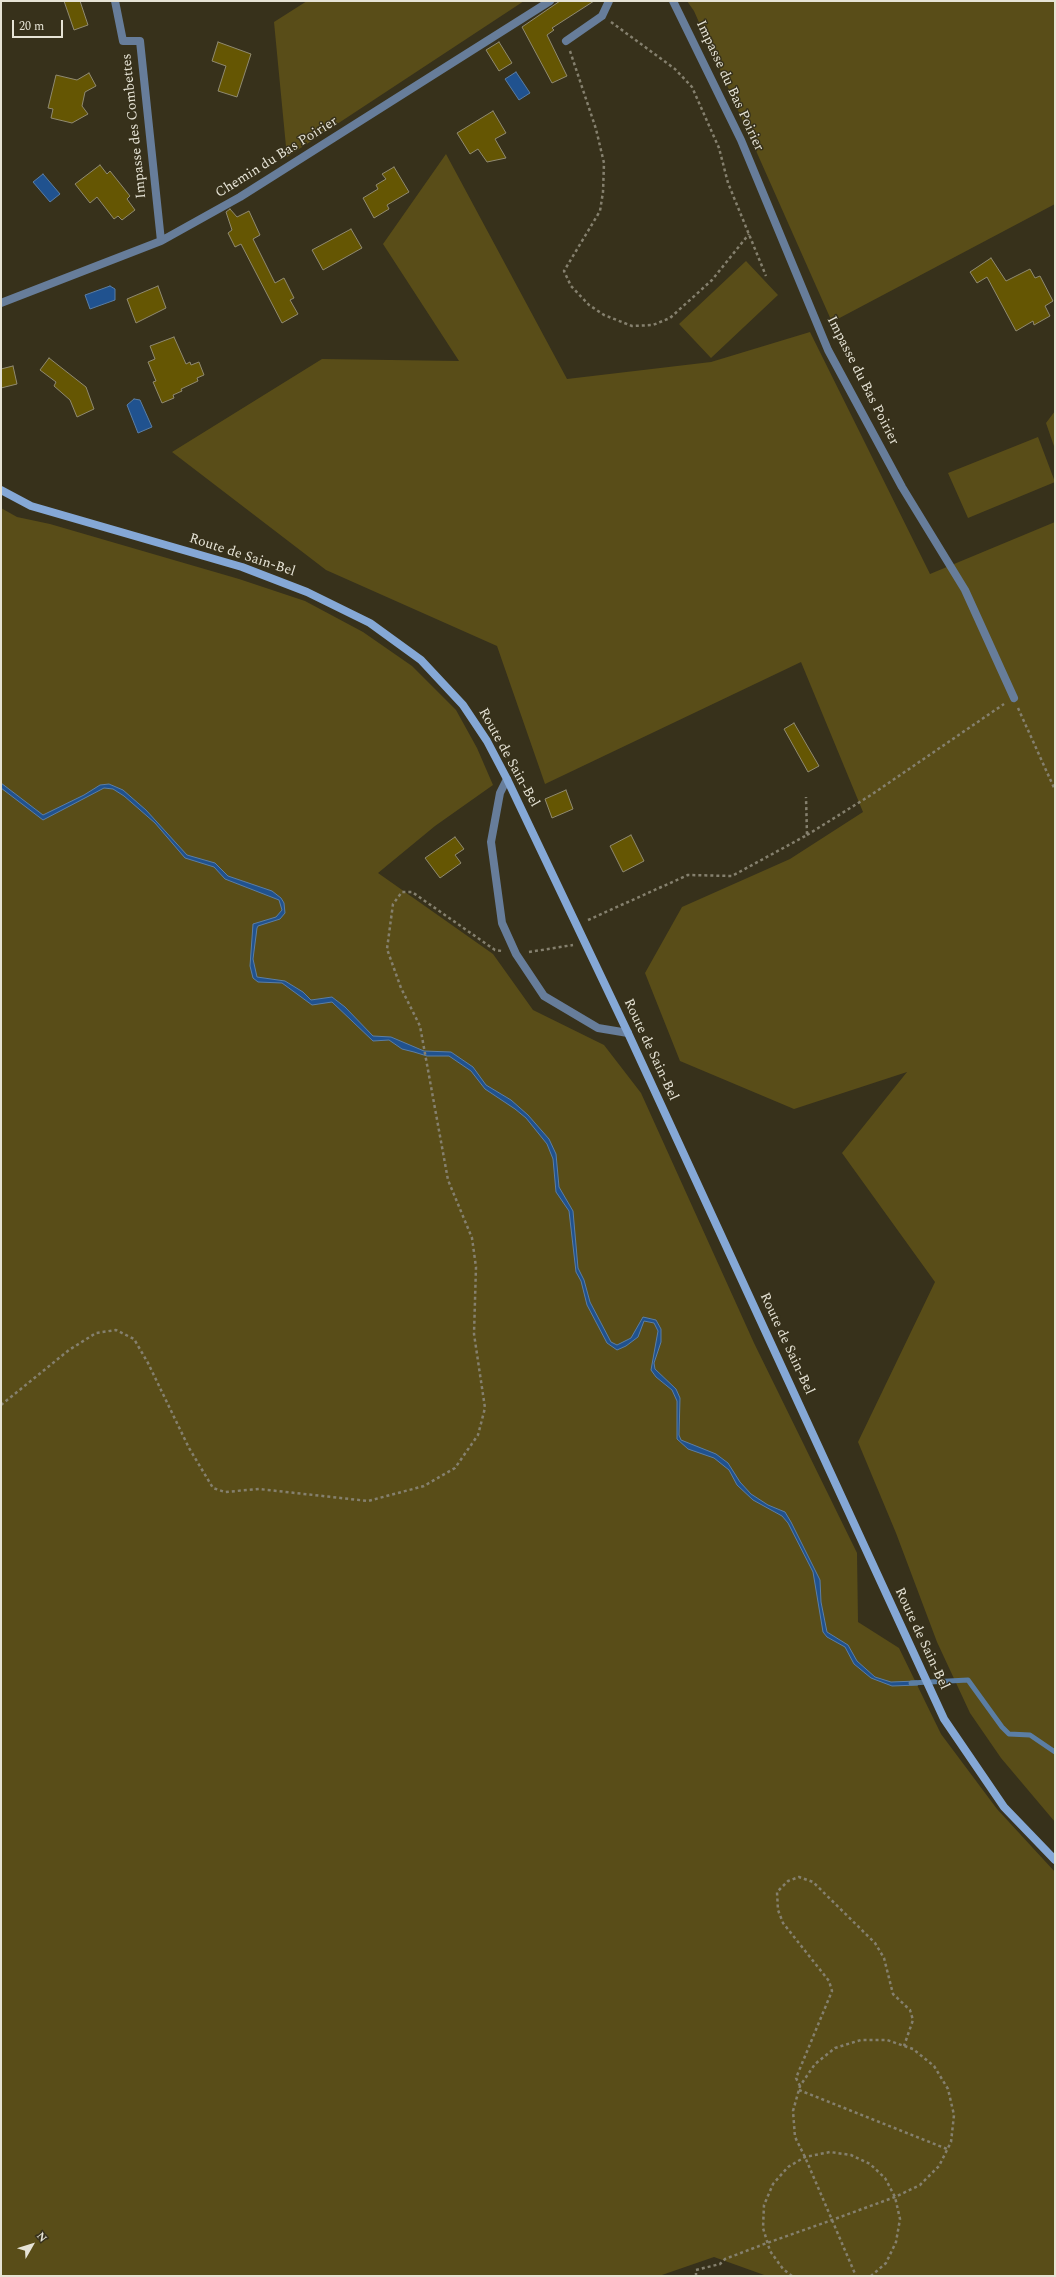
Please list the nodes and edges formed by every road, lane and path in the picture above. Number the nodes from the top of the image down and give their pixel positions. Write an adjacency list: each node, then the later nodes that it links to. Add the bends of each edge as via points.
1 (115, 1): 8 (street, Impasse des Combettes, via 123,41 140,41)
2 (550, 1): 8 (street, Chemin du Bas Poirier, via 240,197)
3 (609, 1): 5 (street)
4 (673, 1): 12 (street, Impasse du Bas Poirier, via 741,140 828,350 902,486 965,590)
5 (602, 16): 6 (street); 7 (path, via 675,69 692,87 719,148 728,183)
6 (566, 42): 7 (path, via 596,129 604,164 600,211 564,271 571,286 589,305 604,315 632,326 653,325 670,318 712,280)
7 (749, 234): 9 (path)
8 (161, 241): 10 (street, Chemin du Bas Poirier)
9 (766, 276)
10 (1, 303)
11 (1, 490): 13 (main road, Route de Sain-Bel, via 31,506 242,567 307,592 370,623 421,660 463,706 487,741)
12 (1014, 698): 14 (path); 16 (path)
13 (508, 779): 17 (main road, Route de Sain-Bel); 19 (street, via 500,793 491,842 502,923)
14 (1055, 790)
15 (806, 797): 16 (path)
16 (807, 835): 17 (path, via 732,876 688,875)
17 (577, 925): 18 (main road, Route de Sain-Bel)
18 (585, 942): 19 (path); 20 (main road, Route de Sain-Bel)
19 (516, 954): 20 (street, via 544,996 598,1028); 21 (path, via 495,950 412,892 402,892 393,904 387,949 401,988 420,1026 448,1180 472,1238 476,1267 474,1334 485,1408 478,1435 455,1468 424,1486 368,1500 259,1489 225,1492 213,1488 189,1448 134,1339 116,1330 96,1333 69,1350)
20 (628, 1032): 22 (main road, Route de Sain-Bel, via 944,1719 1004,1807)
21 (1, 1405)
22 (1055, 1860)
23 (904, 2046): 24 (path, via 887,2040 860,2040 835,2048 815,2064); 24 (path, via 913,2020 910,2010 893,1994 884,1958 874,1943 813,1882 799,1877 788,1881 777,1892 778,1910 783,1923 829,1981 832,1991 796,2078); 26 (path, via 913,2049 934,2066 948,2089 954,2115 951,2142)
24 (800, 2086): 25 (path)
25 (799, 2090): 26 (path); 27 (path, via 793,2111 795,2137)
26 (947, 2149): 28 (path, via 939,2166 920,2185)
27 (805, 2157): 28 (path, via 830,2152 850,2155 870,2164); 29 (path); 30 (path, via 788,2167 773,2184 764,2205 763,2228)
28 (896, 2197): 29 (path); 34 (path, via 900,2219 896,2242 886,2263)
29 (832, 2220): 30 (path); 33 (path)
30 (767, 2243): 31 (path, via 725,2259 720,2264 696,2270); 32 (path, via 783,2269)
31 (696, 2276)
32 (792, 2276)
33 (856, 2276)
34 (871, 2276)

